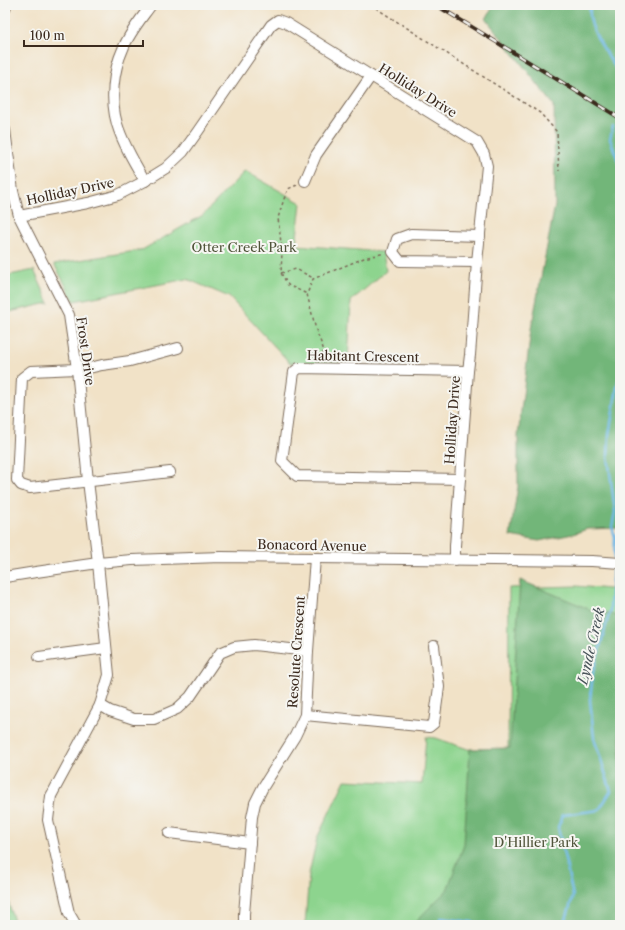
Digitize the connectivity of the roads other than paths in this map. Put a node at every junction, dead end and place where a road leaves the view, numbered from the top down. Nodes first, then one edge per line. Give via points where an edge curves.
1 (6, 5) edge
2 (151, 5) edge
3 (5, 9) edge
4 (371, 76) junction
5 (5, 130) edge
6 (145, 181) junction
7 (305, 181) road end
8 (19, 216) junction
9 (480, 236) junction
10 (477, 262) junction
11 (178, 348) dead end
12 (77, 369) junction
13 (468, 371) junction
14 (170, 472) dead end
15 (460, 479) junction
16 (88, 481) junction
17 (315, 558) junction
18 (455, 560) junction
19 (98, 563) junction
20 (620, 563) edge
21 (5, 577) edge
22 (434, 646) dead end
23 (106, 648) junction
24 (308, 651) junction
25 (39, 657) dead end
26 (100, 705) junction
27 (305, 715) junction
28 (169, 833) dead end
29 (250, 843) junction
30 (76, 925) edge
31 (244, 925) edge

1 - 3 street
2 - 6 street via 123,48 116,69 113,91 117,123 123,140
4 - 6 street, Holliday Drive via 278,20 271,25 183,152 166,168
4 - 7 street via 316,155
4 - 9 street, Holliday Drive via 477,142 487,166
5 - 8 street, Frost Drive
6 - 8 street, Holliday Drive via 118,196
8 - 12 street, Frost Drive via 69,315
9 - 10 street, Holliday Drive
9 - 10 street via 411,234 397,239 393,252 400,261
10 - 13 street, Holliday Drive
11 - 12 street via 130,361
12 - 16 street, Frost Drive
12 - 16 street via 31,371 22,378 17,480 20,485 30,488
13 - 15 street, Holliday Drive
13 - 15 street, Habitant Crescent via 299,368 294,372 282,461 298,476
14 - 16 street
15 - 18 street, Holliday Drive
16 - 19 street, Frost Drive
17 - 18 street, Bonacord Avenue
17 - 19 street, Bonacord Avenue via 221,557
17 - 24 street, Resolute Crescent
18 - 20 street, Bonacord Avenue
19 - 21 street, Bonacord Avenue
19 - 23 street
22 - 27 street via 439,687 434,723 429,727
23 - 25 street
23 - 26 street via 109,675
24 - 26 street via 254,645 234,646 220,653 190,697 177,708 154,719 134,719
24 - 27 street, Resolute Crescent
26 - 30 street via 51,796 48,820 69,913
27 - 29 street, Resolute Crescent via 255,803
28 - 29 street
29 - 31 street, Resolute Crescent

